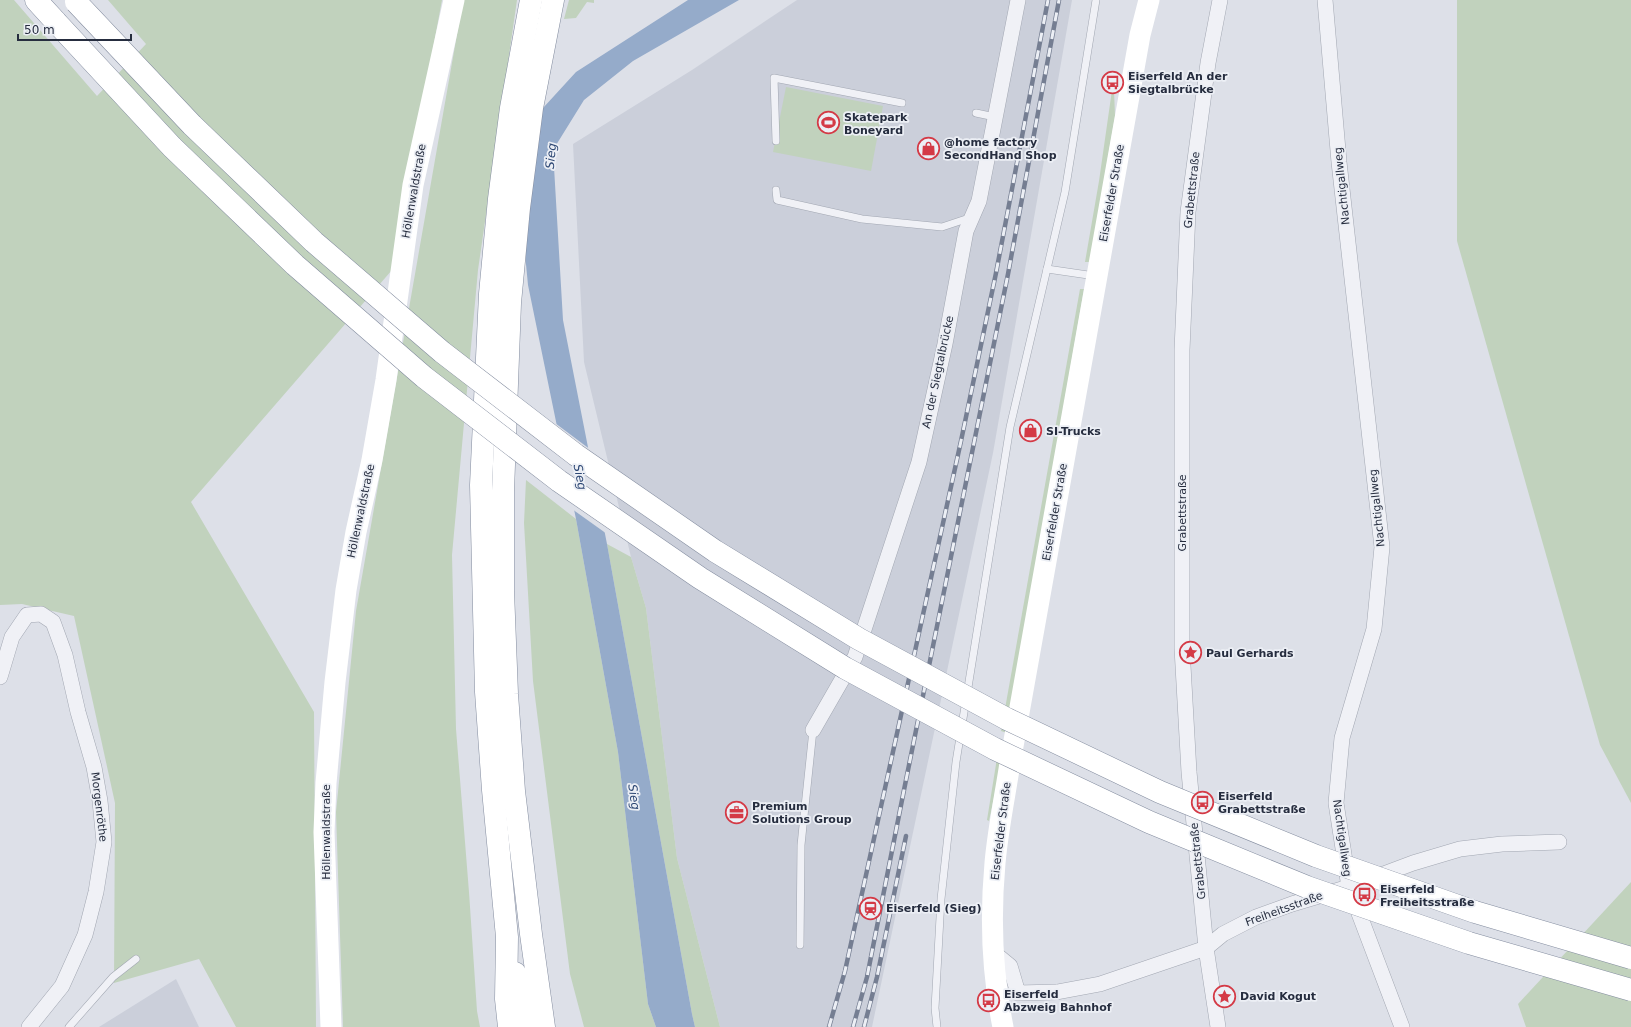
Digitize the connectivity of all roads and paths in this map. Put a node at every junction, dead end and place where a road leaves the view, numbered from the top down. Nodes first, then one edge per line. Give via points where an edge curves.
1 (36, 0) edge
2 (454, 0) edge
3 (1018, 0) edge
4 (1096, 0) edge
5 (1149, 0) edge
6 (1220, 0) edge
7 (1325, 0) edge
8 (76, 1) edge
9 (541, 5) edge
10 (902, 103) dead end
11 (976, 114) dead end
12 (995, 117) junction
13 (776, 141) dead end
14 (776, 190) dead end
15 (973, 216) junction
16 (1047, 269) junction
17 (1097, 276) junction
18 (0, 676) edge
19 (813, 730) joint
20 (960, 734) junction
21 (1012, 749) junction
22 (1560, 842) dead end
23 (1349, 887) junction
24 (507, 937) junction
25 (800, 945) dead end
26 (1206, 948) junction
27 (993, 952) junction
28 (1631, 958) edge
29 (136, 959) dead end
30 (1631, 990) edge
31 (29, 1027) edge
32 (69, 1027) edge
33 (331, 1027) edge
34 (509, 1027) edge
35 (527, 1027) edge
36 (544, 1027) edge
37 (938, 1027) edge
38 (1002, 1027) edge
39 (1218, 1027) edge
40 (1402, 1027) edge

1 - 30 highway, bridge via 172,147 296,265 424,377 559,481 700,578 845,668 995,749 1149,822 1307,887 1468,943
2 - 33 main road, Höllenwaldstraße via 413,186 386,380 346,590 335,682 324,832
3 - 12 street, An der Siegtalbrücke
4 - 16 lane via 1065,192
5 - 17 main road, Eiserfelder Straße via 1140,36
6 - 26 street, Grabettstraße via 1208,63 1188,212 1182,350 1182,648 1189,772
7 - 23 street, Nachtigallweg via 1339,162 1382,547 1374,629 1342,738 1336,803
8 - 28 highway, bridge via 192,125 314,242 366,287 442,352 576,455 715,551 859,639 1007,720 1160,792 1338,864 1475,912
9 - 24 highway via 511,108 499,200 490,294 481,485 486,684
9 - 36 highway via 510,303 503,591 514,791 530,934
10 - 13 lane via 774,78
11 - 12 lane
12 - 15 street, An der Siegtalbrücke via 979,201
14 - 15 lane via 777,200 862,220 942,227
15 - 19 street, An der Siegtalbrücke via 966,231 919,462 855,657
16 - 17 lane
16 - 20 lane via 1010,427
17 - 21 main road, Eiserfelder Straße
18 - 31 street, Morgenröthe via 12,638 27,615 41,614 53,622 65,655 94,767 104,842 96,892 84,935 62,986
19 - 25 lane via 801,845
20 - 21 lane
20 - 37 lane via 941,899 935,1008
21 - 27 main road, Eiserfelder Straße via 995,862
22 - 23 street, Freiheitsstraße via 1502,844 1460,849
23 - 26 street, Freiheitsstraße via 1256,917 1223,934
23 - 40 street, Nachtigallweg
24 - 34 highway via 506,999
24 - 35 highway
26 - 27 street, Freiheitsstraße via 1100,984 1056,992 1018,993 1010,966
26 - 39 street, Grabettstraße
27 - 38 main road, Eiserfelder Straße
29 - 32 lane via 113,977

